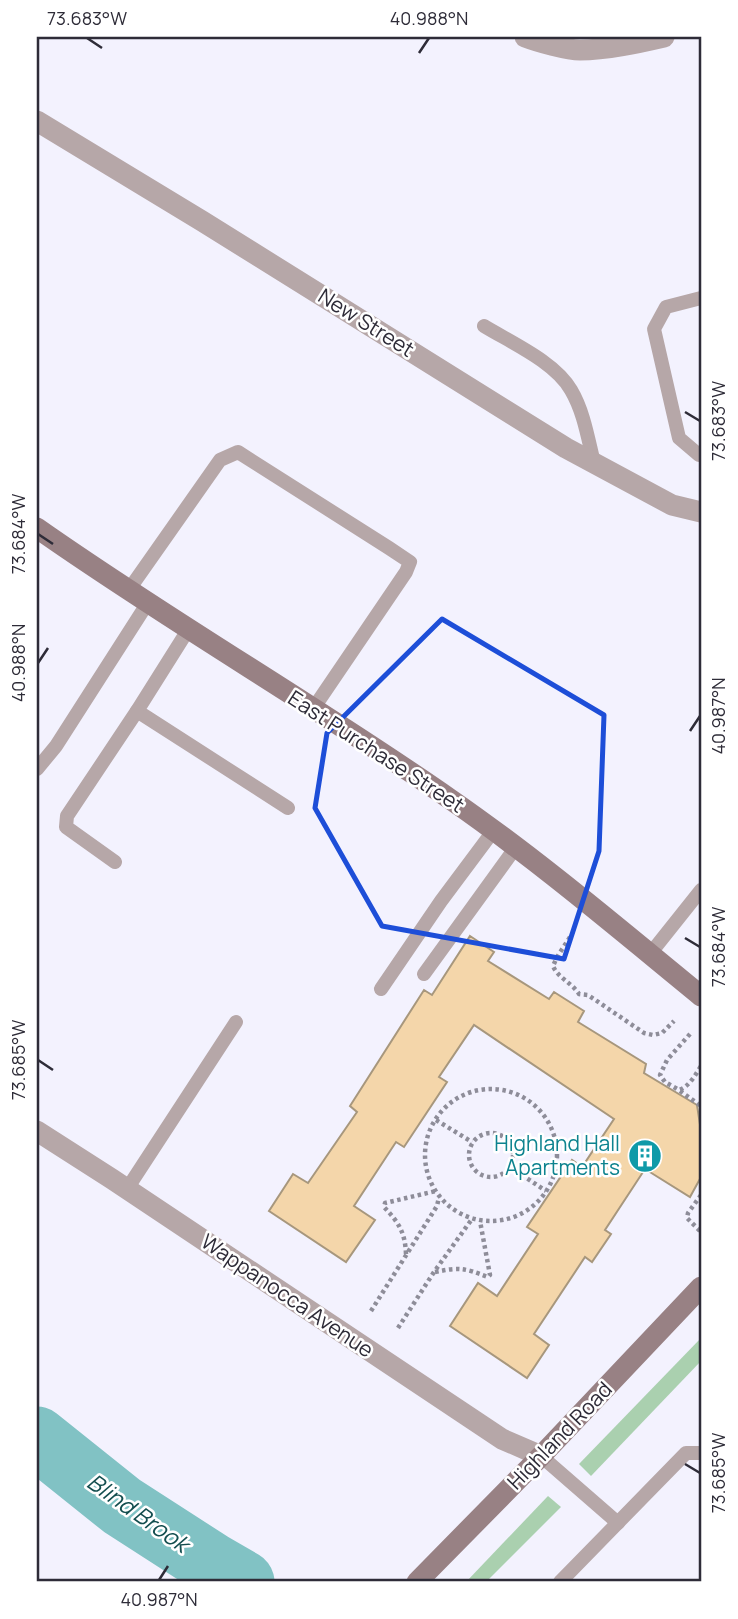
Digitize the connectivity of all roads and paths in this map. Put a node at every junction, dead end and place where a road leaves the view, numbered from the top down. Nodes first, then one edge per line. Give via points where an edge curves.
1 (525, 37) edge
2 (664, 37) edge
3 (37, 121) edge
4 (701, 298) edge
5 (484, 326) dead end
6 (701, 455) edge
7 (594, 463) junction
8 (701, 512) edge
9 (37, 528) edge
10 (128, 591) junction
11 (148, 604) junction
12 (188, 630) junction
13 (313, 709) junction
14 (137, 711) junction
15 (37, 768) edge
16 (288, 808) dead end
17 (494, 830) junction
18 (516, 847) junction
19 (115, 862) dead end
20 (701, 890) edge
21 (570, 937) dead end
22 (650, 954) junction
23 (425, 974) dead end
24 (381, 989) dead end
25 (701, 996) edge
26 (674, 1021) dead end
27 (236, 1022) dead end
28 (690, 1034) dead end
29 (701, 1066) edge
30 (679, 1090) junction
31 (701, 1106) edge
32 (436, 1120) junction
33 (37, 1131) edge
34 (472, 1142) junction
35 (510, 1167) junction
36 (127, 1189) junction
37 (436, 1191) junction
38 (546, 1191) junction
39 (701, 1195) edge
40 (439, 1197) junction
41 (473, 1219) junction
42 (481, 1221) junction
43 (701, 1232) edge
44 (406, 1255) junction
45 (434, 1272) junction
46 (701, 1287) edge
47 (371, 1311) dead end
48 (398, 1328) dead end
49 (701, 1453) edge
50 (541, 1456) junction
51 (618, 1523) junction
52 (417, 1582) edge
53 (561, 1582) edge

1 - 2 street via 578,50
3 - 7 street, New Street
4 - 6 lane via 667,307 654,329 679,438
5 - 7 lane via 553,369 571,389
7 - 8 street, New Street via 672,505
9 - 10 main road, East Purchase Street
10 - 11 main road, East Purchase Street
10 - 13 lane via 220,460 238,452 389,548 410,562 406,572
11 - 12 main road, East Purchase Street
11 - 15 lane
12 - 13 main road, East Purchase Street
12 - 14 lane
13 - 17 main road, East Purchase Street
14 - 16 lane
14 - 19 lane via 67,816 66,827
17 - 18 main road, East Purchase Street
17 - 24 lane
18 - 22 main road, East Purchase Street
18 - 23 lane
20 - 22 lane
21 - 26 path via 553,966 579,994 588,995 648,1034 662,1033
22 - 25 main road, East Purchase Street
27 - 36 lane
28 - 30 path via 660,1075
29 - 30 path
30 - 31 path
32 - 34 path
32 - 37 path via 428,1135 425,1158
32 - 38 path via 455,1100 475,1091 496,1089 535,1105 549,1122 556,1143 557,1164
33 - 36 street, Wappanocca Avenue
34 - 35 path via 484,1133 505,1137 513,1149
34 - 35 path via 470,1164 474,1171 495,1177
35 - 38 path
36 - 50 street, Wappanocca Avenue via 502,1439
37 - 40 path
37 - 44 path via 385,1203 403,1232
38 - 42 path via 520,1215 499,1222
39 - 43 path via 687,1218
40 - 41 path
40 - 44 path
41 - 42 path
41 - 45 path
42 - 45 path via 490,1275 460,1268
44 - 47 path
45 - 48 path
46 - 50 main road, Highland Road
49 - 51 lane via 686,1453
50 - 51 lane
50 - 52 main road, Highland Road
51 - 53 lane

